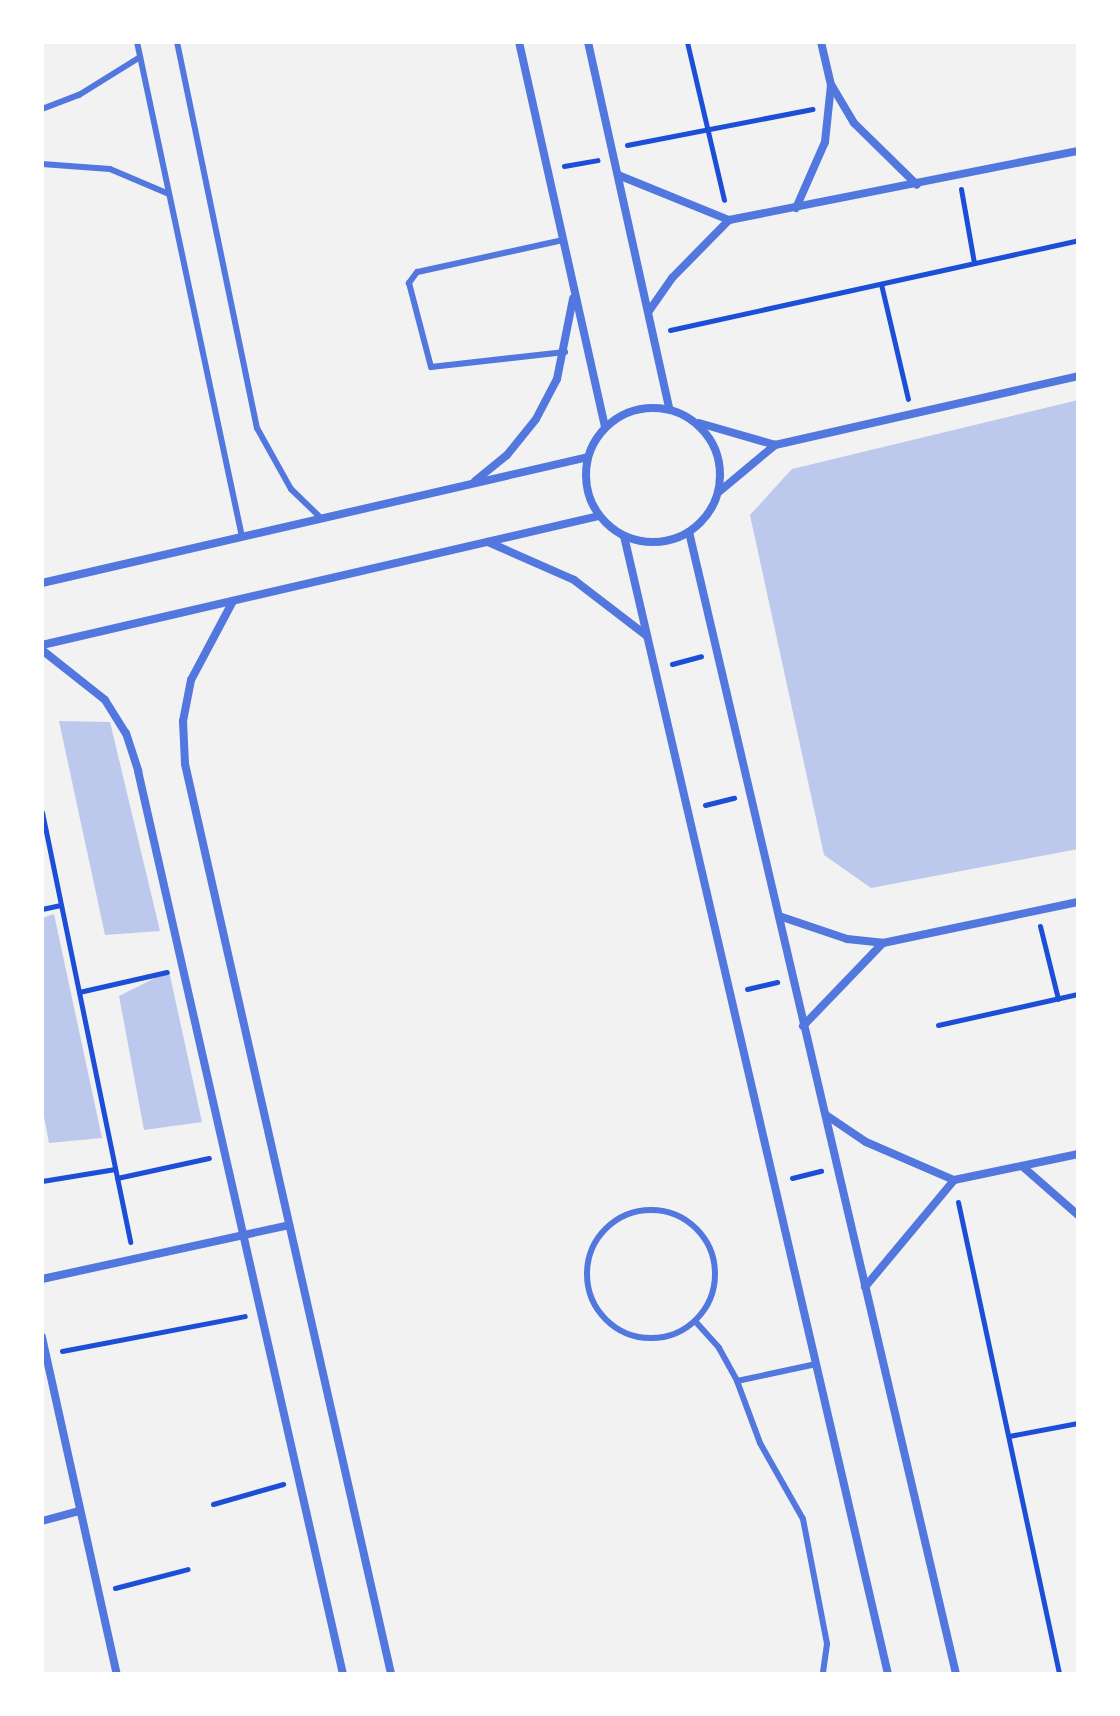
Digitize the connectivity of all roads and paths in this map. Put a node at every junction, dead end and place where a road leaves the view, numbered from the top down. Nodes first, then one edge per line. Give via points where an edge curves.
1 (137, 42) edge
2 (177, 42) edge
3 (519, 42) edge
4 (588, 42) edge
5 (687, 42) edge
6 (821, 42) edge
7 (140, 57) junction
8 (831, 85) junction
9 (830, 106) junction
10 (42, 109) edge
11 (708, 130) junction
12 (1078, 151) edge
13 (613, 152) junction
14 (42, 164) edge
15 (548, 169) junction
16 (618, 175) junction
17 (959, 177) junction
18 (917, 185) junction
19 (170, 194) junction
20 (796, 208) junction
21 (729, 220) junction
22 (563, 240) junction
23 (1078, 240) edge
24 (974, 263) junction
25 (881, 284) junction
26 (574, 290) junction
27 (649, 311) junction
28 (653, 334) junction
29 (565, 352) junction
30 (1078, 376) edge
31 (669, 408) junction
32 (912, 414) junction
33 (697, 422) junction
34 (605, 427) junction
35 (775, 445) junction
36 (588, 457) junction
37 (472, 484) junction
38 (719, 492) junction
39 (599, 516) junction
40 (324, 521) junction
41 (689, 532) junction
42 (624, 536) junction
43 (242, 537) junction
44 (487, 542) junction
45 (42, 583) edge
46 (233, 601) junction
47 (647, 637) junction
48 (42, 647) edge
49 (718, 652) junction
50 (655, 669) junction
51 (751, 795) junction
52 (687, 809) junction
53 (42, 812) edge
54 (1078, 902) edge
55 (61, 905) junction
56 (42, 909) edge
57 (1036, 911) junction
58 (779, 916) junction
59 (883, 943) junction
60 (183, 968) junction
61 (793, 978) junction
62 (79, 992) junction
63 (730, 993) junction
64 (1078, 994) edge
65 (1058, 999) junction
66 (938, 1025) dead end
67 (803, 1026) junction
68 (826, 1115) junction
69 (225, 1154) junction
70 (1078, 1154) edge
71 (1022, 1166) junction
72 (838, 1167) junction
73 (115, 1169) junction
74 (117, 1178) junction
75 (954, 1180) junction
76 (42, 1181) edge
77 (774, 1182) junction
78 (1078, 1215) edge
79 (289, 1225) junction
80 (244, 1235) junction
81 (134, 1259) junction
82 (42, 1279) edge
83 (865, 1287) junction
84 (261, 1313) junction
85 (695, 1321) junction
86 (42, 1337) edge
87 (46, 1354) junction
88 (816, 1364) junction
89 (737, 1381) junction
90 (1078, 1423) edge
91 (1009, 1436) junction
92 (299, 1479) junction
93 (213, 1504) dead end
94 (80, 1511) junction
95 (42, 1521) edge
96 (188, 1569) dead end
97 (99, 1592) junction
98 (117, 1674) edge
99 (343, 1674) edge
100 (391, 1674) edge
101 (823, 1674) edge
102 (888, 1674) edge
103 (956, 1674) edge
104 (1059, 1674) edge

1 - 7 lane
2 - 40 lane via 257,428 291,489
3 - 15 street
4 - 13 street
5 - 11 path
6 - 8 street
7 - 10 lane via 90,89
7 - 19 lane
8 - 9 street
8 - 18 street via 854,123
9 - 11 path
9 - 20 street via 825,142
11 - 13 path
11 - 21 path
12 - 17 street
13 - 15 path
13 - 16 street
14 - 19 lane via 110,169
15 - 22 street
16 - 21 street
16 - 27 street
17 - 18 street
17 - 24 path
18 - 20 street
19 - 43 lane
20 - 21 street
21 - 27 street via 689,258
22 - 26 street
22 - 29 lane via 417,272 409,283 431,367
23 - 24 path
24 - 25 path
25 - 28 path
25 - 32 path
26 - 29 street
26 - 34 street
27 - 28 street
28 - 31 street
29 - 37 street via 536,419 507,455
30 - 32 street
31 - 33 street
31 - 34 street via 635,411
32 - 35 street
33 - 35 street
33 - 38 street via 713,442 721,466
34 - 36 street
35 - 38 street
36 - 37 street
36 - 39 street via 589,495
37 - 40 street
38 - 41 street via 703,521
39 - 42 street
39 - 44 street
40 - 43 street
41 - 42 street via 646,542
41 - 49 street
42 - 47 street
43 - 45 street
44 - 46 street
44 - 47 street via 574,580
46 - 48 street
46 - 79 street via 191,680 183,721 185,764
47 - 50 street
48 - 60 street via 105,700 126,733
49 - 50 path
49 - 51 street
50 - 52 street
51 - 52 path
51 - 58 street
52 - 63 street
53 - 55 path
54 - 57 street
55 - 56 path
55 - 62 path
57 - 59 street
57 - 65 path
58 - 59 street via 847,939
58 - 61 street
59 - 67 street
60 - 62 path
60 - 69 street
61 - 63 path
61 - 67 street
62 - 73 path
63 - 77 street
64 - 65 path
65 - 66 path
67 - 68 street
68 - 72 street
68 - 75 street via 880,1150
69 - 74 path
69 - 80 street
70 - 71 street
71 - 75 street
71 - 78 street
72 - 77 path
72 - 83 street
73 - 74 path
73 - 76 path
74 - 81 path
75 - 83 street
75 - 91 path
77 - 88 street
79 - 80 street
79 - 100 street
80 - 81 street
80 - 84 street
81 - 82 street
83 - 103 street
84 - 87 path
84 - 92 street
85 - 85 lane via 715,1276 708,1243 698,1230 685,1219 653,1209 621,1217 607,1227 593,1248 587,1272 592,1296 605,1318 617,1329 649,1338 666,1336
85 - 89 lane via 719,1348
86 - 87 street
87 - 94 street
88 - 89 lane
88 - 102 street
89 - 101 lane via 760,1443 803,1519 827,1644
90 - 91 path
91 - 104 path
92 - 93 path
92 - 99 street
94 - 95 street
94 - 97 street
96 - 97 path
97 - 98 street

